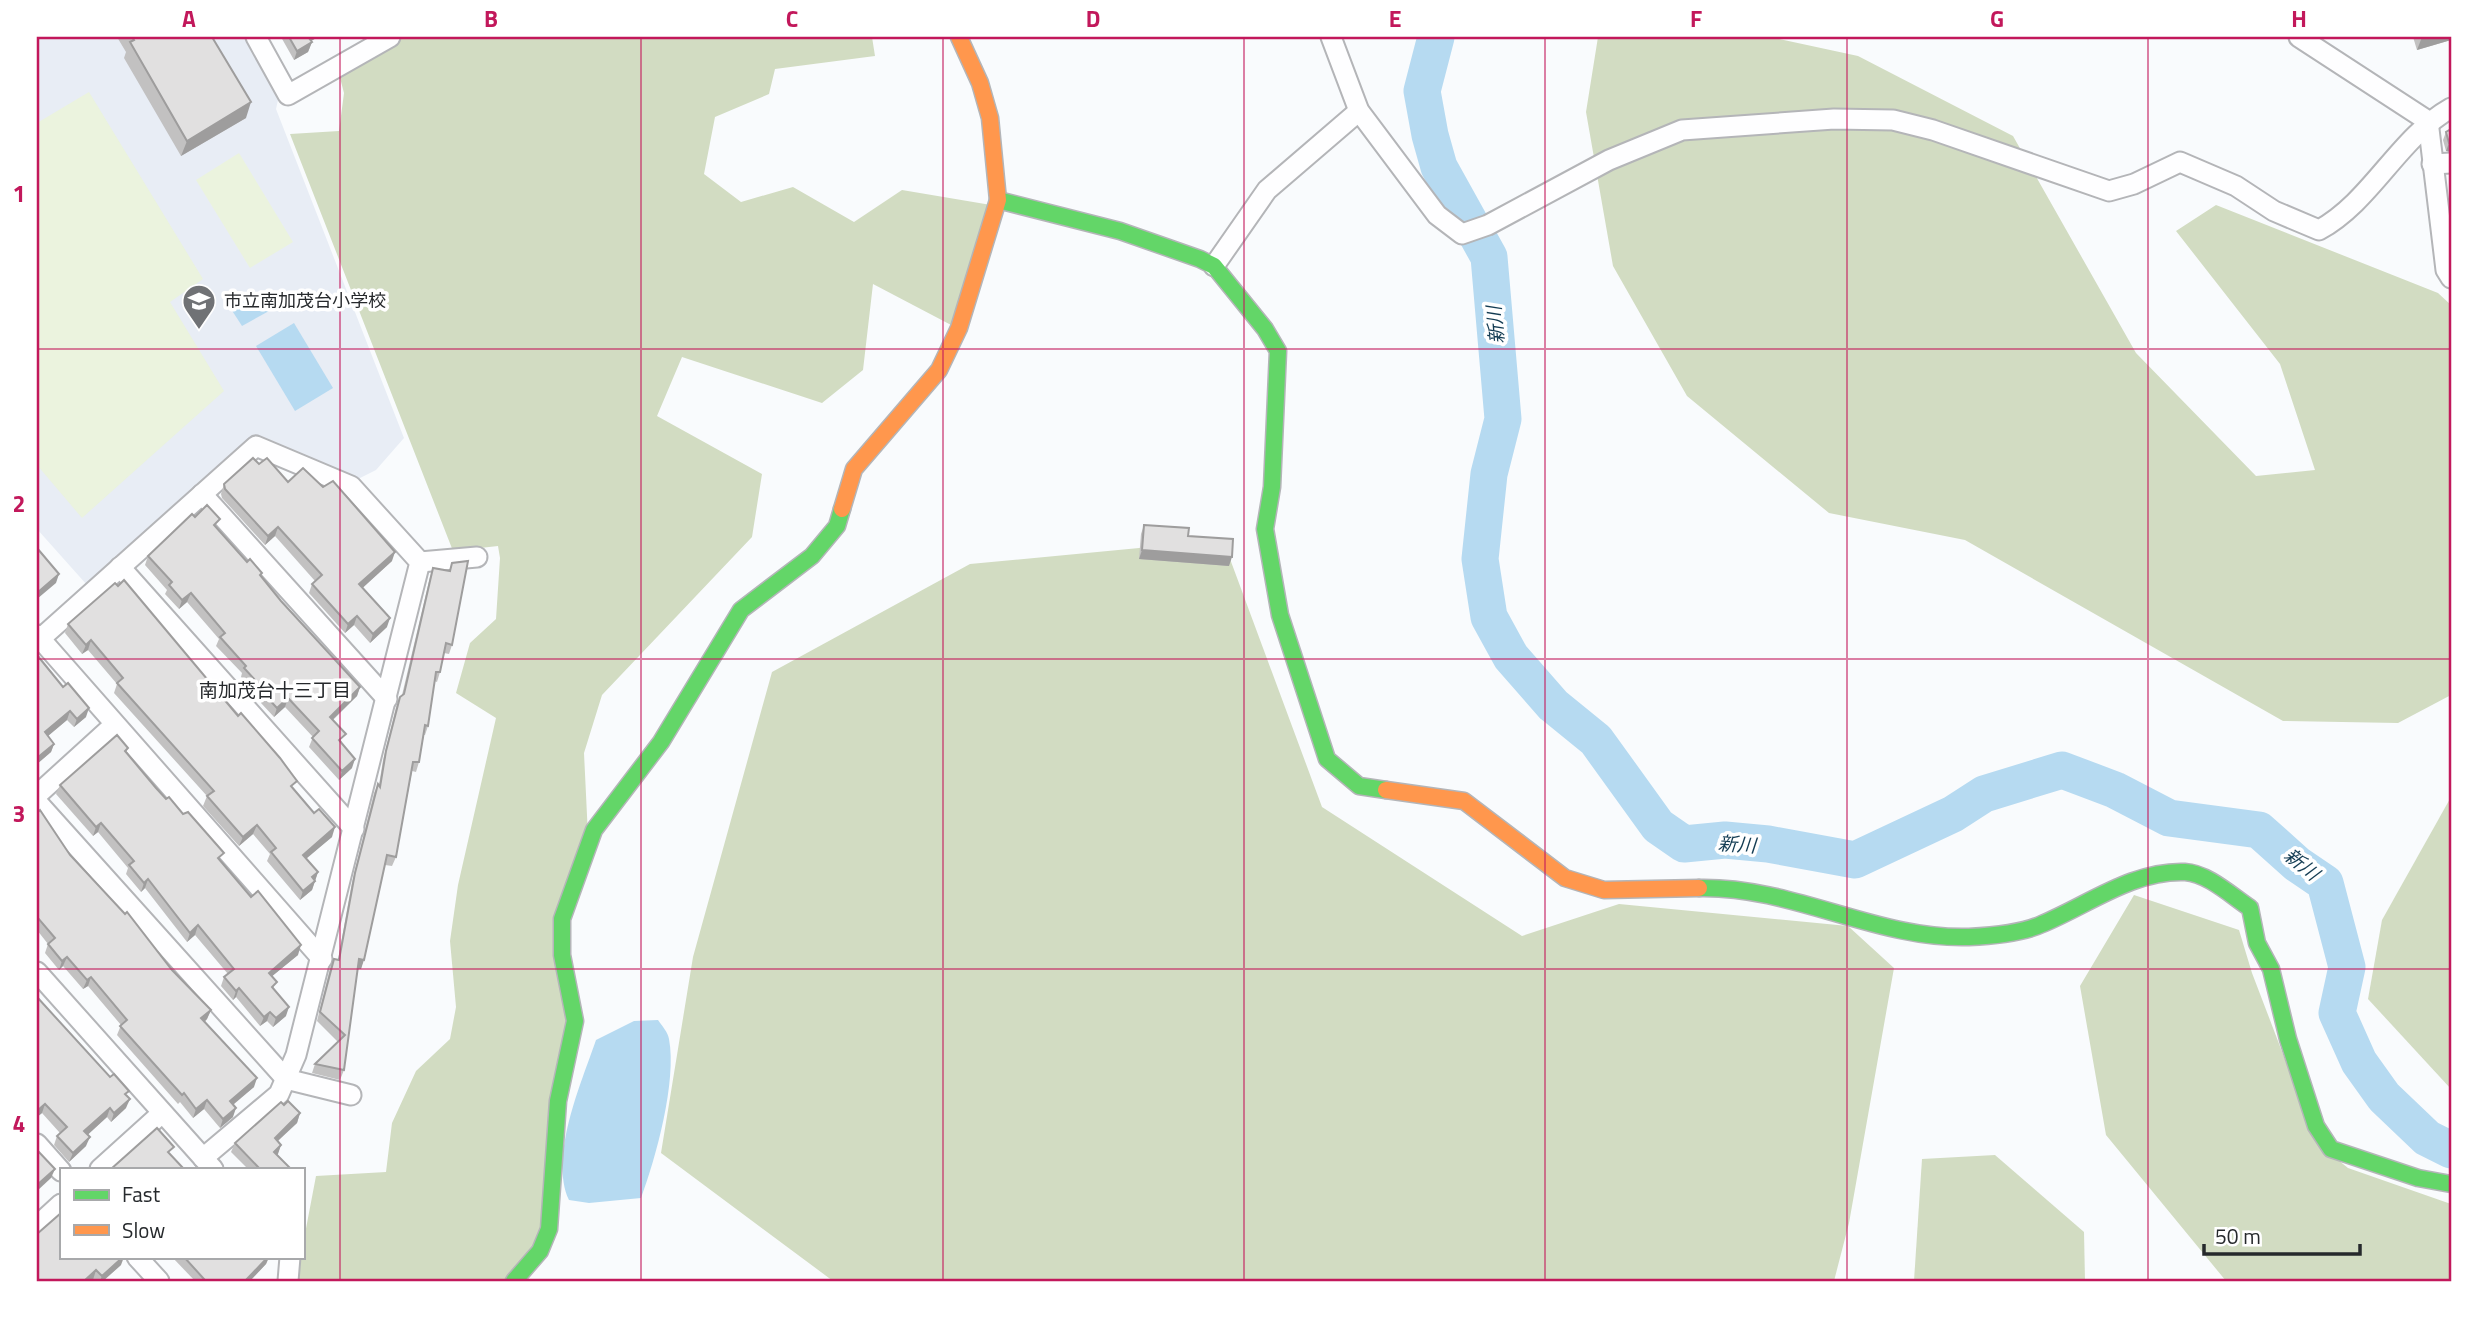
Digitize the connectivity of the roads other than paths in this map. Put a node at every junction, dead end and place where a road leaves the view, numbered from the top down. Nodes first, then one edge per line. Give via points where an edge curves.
1 (256, 37) edge
2 (390, 37) edge
3 (959, 37) edge
4 (1331, 37) edge
5 (2299, 37) edge
6 (2451, 108) edge
7 (1359, 111) junction
8 (2428, 121) junction
9 (2442, 164) edge
10 (998, 200) junction
11 (1214, 266) junction
12 (2451, 278) edge
13 (202, 494) junction
14 (477, 557) dead end
15 (420, 562) junction
16 (120, 567) junction
17 (38, 637) edge
18 (387, 699) junction
19 (114, 725) junction
20 (37, 795) edge
21 (37, 802) edge
22 (354, 829) junction
23 (322, 959) junction
24 (37, 972) edge
25 (286, 1079) junction
26 (351, 1095) dead end
27 (162, 1112) junction
28 (37, 1144) edge
29 (208, 1164) edge
30 (101, 1168) edge
31 (60, 1170) edge
32 (2451, 1184) edge
33 (60, 1205) edge
34 (37, 1226) edge
35 (290, 1258) edge
36 (288, 1281) edge
37 (514, 1281) edge

1 - 2 street via 288,96
3 - 10 street via 990,118
4 - 7 street
5 - 8 street
6 - 8 street
7 - 8 street via 1437,215 1462,234 1488,225 1608,160 1682,130 1834,119 1893,120 1933,130 2109,191 2180,162 2319,230 2340,218
7 - 11 street via 1267,190
8 - 9 street
9 - 12 street via 2446,270
10 - 11 street via 1171,246
10 - 37 street via 959,328 939,370 854,469 837,526 812,556 741,610 662,742 594,830 562,919 562,955 575,1021 558,1101 549,1229 540,1251
11 - 32 street via 1278,351 1272,488 1265,529 1280,615 1327,759 1359,786 1464,801 1565,878 1604,890 1734,887 1787,897 1907,932 1969,937 2039,926 2133,880 2187,872 2250,908 2316,1126 2331,1149
13 - 15 street via 256,446 351,486
13 - 16 street
13 - 18 street
14 - 15 street
15 - 18 street
16 - 17 street
16 - 22 street
17 - 19 street
18 - 22 street
19 - 20 street
19 - 23 street
21 - 25 street
22 - 23 street
23 - 25 street
24 - 27 street
25 - 26 street
25 - 29 street via 279,1094
27 - 29 street
27 - 30 street
28 - 31 street
33 - 34 street
35 - 36 street

